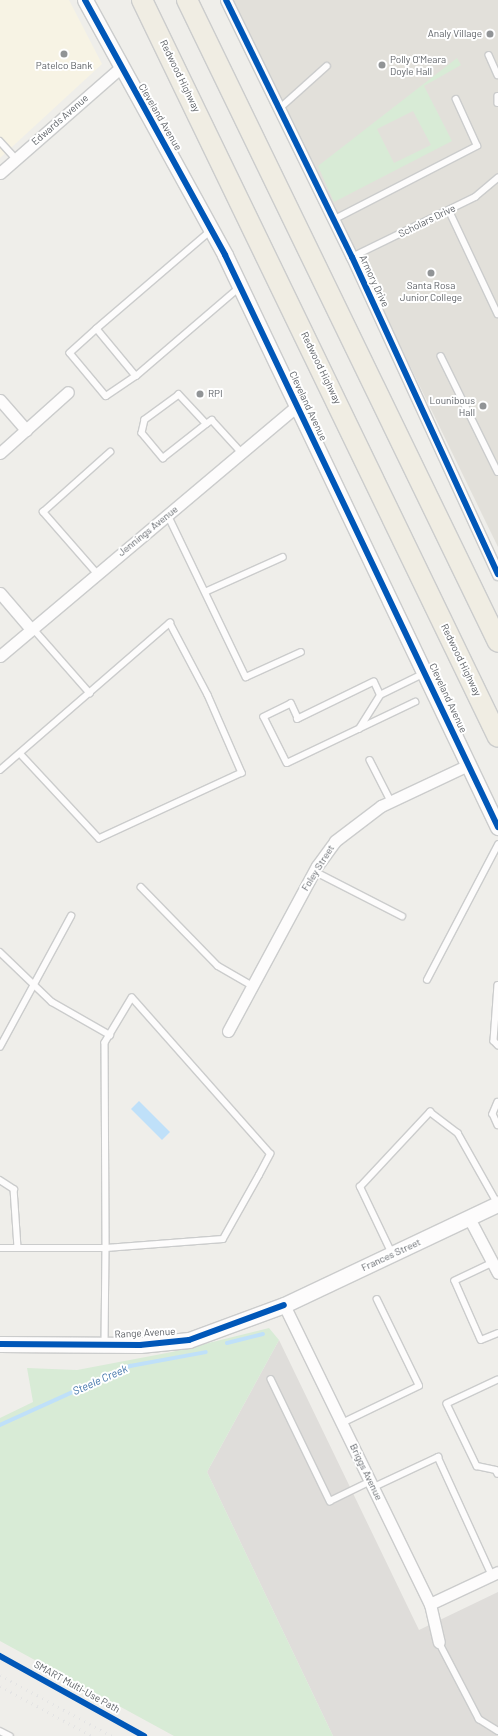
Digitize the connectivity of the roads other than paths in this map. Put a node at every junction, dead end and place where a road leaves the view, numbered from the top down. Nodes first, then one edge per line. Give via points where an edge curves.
1 (85, 0) edge
2 (141, 0) edge
3 (187, 0) edge
4 (226, 0) edge
5 (489, 54) dead end
6 (327, 66) dead end
7 (120, 68) junction
8 (498, 75) edge
9 (498, 96) edge
10 (456, 100) dead end
11 (498, 103) edge
12 (279, 109) junction
13 (0, 141) edge
14 (16, 159) junction
15 (0, 173) edge
16 (498, 178) edge
17 (449, 210) junction
18 (333, 220) junction
19 (212, 230) junction
20 (352, 257) junction
21 (240, 287) junction
22 (498, 314) edge
23 (97, 329) junction
24 (441, 356) dead end
25 (136, 376) junction
26 (68, 392) dead end
27 (0, 400) edge
28 (297, 406) junction
29 (206, 424) junction
30 (26, 430) junction
31 (110, 452) dead end
32 (0, 453) edge
33 (242, 454) junction
34 (498, 472) edge
35 (168, 515) junction
36 (283, 556) dead end
37 (97, 574) junction
38 (498, 574) edge
39 (205, 592) junction
40 (0, 593) edge
41 (31, 628) junction
42 (498, 642) edge
43 (301, 652) dead end
44 (0, 656) edge
45 (425, 673) junction
46 (90, 693) junction
47 (380, 695) junction
48 (415, 702) dead end
49 (359, 729) junction
50 (498, 736) edge
51 (21, 755) junction
52 (370, 760) dead end
53 (468, 765) junction
54 (0, 770) edge
55 (391, 801) junction
56 (498, 828) edge
57 (498, 845) edge
58 (314, 871) junction
59 (141, 888) dead end
60 (71, 916) dead end
61 (402, 916) dead end
62 (0, 952) edge
63 (427, 980) dead end
64 (32, 983) junction
65 (498, 985) edge
66 (252, 986) junction
67 (228, 1031) dead end
68 (110, 1035) junction
69 (498, 1045) edge
70 (0, 1047) edge
71 (498, 1102) edge
72 (498, 1125) edge
73 (0, 1180) edge
74 (498, 1204) edge
75 (469, 1218) junction
76 (0, 1248) edge
77 (18, 1248) junction
78 (106, 1248) junction
79 (392, 1254) junction
80 (493, 1263) junction
81 (498, 1273) edge
82 (377, 1300) dead end
83 (284, 1305) junction
84 (498, 1333) edge
85 (0, 1344) edge
86 (105, 1345) junction
87 (271, 1379) dead end
88 (498, 1380) edge
89 (342, 1423) junction
90 (498, 1474) edge
91 (373, 1484) junction
92 (495, 1573) edge
93 (430, 1604) junction
94 (439, 1642) joint
95 (0, 1731) edge
96 (498, 1731) edge
97 (10, 1736) edge

1 - 7 street, Cleveland Avenue
2 - 50 highway, Redwood Highway via 154,21
3 - 42 highway
4 - 12 street, Armory Drive
5 - 8 lane
6 - 12 lane
7 - 14 street, Edwards Avenue
7 - 19 street, Cleveland Avenue
9 - 11 lane
10 - 18 lane via 477,146
12 - 18 street, Armory Drive
13 - 14 lane
14 - 15 street, Edwards Avenue
16 - 17 lane, Scholars Drive via 475,197
17 - 20 lane, Scholars Drive
17 - 22 lane
18 - 20 street, Armory Drive
19 - 21 street, Cleveland Avenue
19 - 23 lane
20 - 38 street, Armory Drive
21 - 25 lane
21 - 28 street, Cleveland Avenue
23 - 25 lane
23 - 25 lane via 70,353 106,396
24 - 34 lane
26 - 30 street
27 - 30 street
28 - 33 street, Jennings Avenue
28 - 45 street, Cleveland Avenue
29 - 29 lane via 163,458 142,433 145,420 179,395
29 - 33 lane via 212,420
30 - 32 street
31 - 37 lane via 43,512
33 - 35 street, Jennings Avenue
35 - 37 street, Jennings Avenue
35 - 39 lane
36 - 39 lane
37 - 41 street, Jennings Avenue
39 - 43 lane via 246,677
40 - 41 street
41 - 44 street, Jennings Avenue
41 - 46 lane
45 - 47 lane
45 - 53 street, Cleveland Avenue
46 - 51 lane
46 - 51 lane via 170,623 208,695 242,773 99,839
47 - 49 lane
47 - 49 lane via 374,682 298,719 291,704 264,717 287,763
48 - 49 lane
51 - 54 lane
52 - 55 lane
53 - 55 street, Foley Street
53 - 56 street, Cleveland Avenue
55 - 58 street, Foley Street via 355,822 335,841
57 - 63 lane
58 - 61 lane
58 - 66 street, Foley Street
59 - 66 lane via 218,966
60 - 64 lane
62 - 64 lane
64 - 68 lane via 52,1002
64 - 70 lane
65 - 69 lane via 494,1041
66 - 67 street, Foley Street
68 - 78 lane via 105,1043
68 - 78 lane via 132,998 270,1154 223,1239
71 - 72 lane via 493,1114
73 - 77 lane via 14,1189
74 - 75 street, Frances Street
74 - 79 lane via 458,1133 430,1112 360,1187
75 - 79 street, Frances Street
75 - 80 street
76 - 77 lane
77 - 78 lane
78 - 86 lane
79 - 83 street, Frances Street
80 - 81 street
80 - 84 lane via 455,1281 481,1340
82 - 89 lane via 418,1386
83 - 86 street, Range Avenue via 190,1340
83 - 89 street, Briggs Avenue
85 - 86 street, Range Avenue
87 - 91 lane via 330,1501
88 - 90 lane via 448,1404 477,1466 496,1470
89 - 91 street, Briggs Avenue
91 - 92 lane via 438,1458
91 - 93 street, Briggs Avenue
92 - 93 street
93 - 94 street, Briggs Avenue
94 - 96 lane via 479,1719
95 - 97 lane

